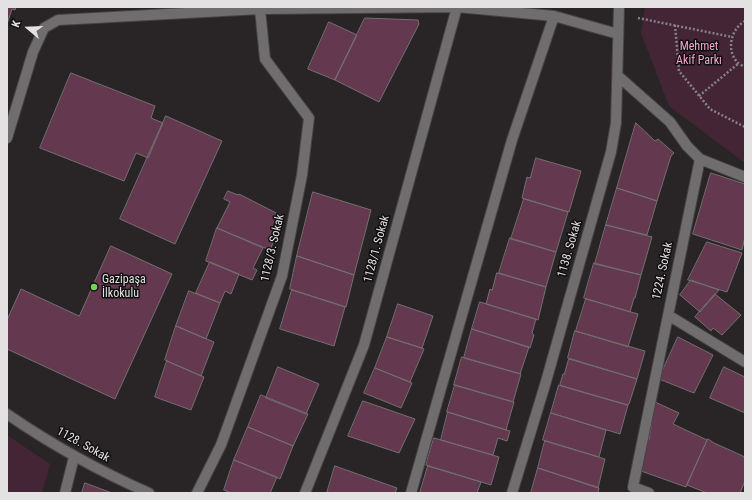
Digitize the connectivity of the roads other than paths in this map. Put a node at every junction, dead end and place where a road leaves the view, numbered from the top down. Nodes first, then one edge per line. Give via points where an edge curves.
1 (457, 7) edge
2 (260, 9) junction
3 (619, 10) edge
4 (554, 16) junction
5 (618, 34) junction
6 (618, 76) junction
7 (7, 138) edge
8 (700, 159) junction
9 (745, 177) edge
10 (668, 315) junction
11 (745, 362) edge
12 (7, 414) edge
13 (74, 457) junction
14 (65, 493) edge
15 (149, 493) edge
16 (197, 493) edge
17 (306, 493) edge
18 (411, 493) edge
19 (512, 493) edge
20 (650, 493) edge

1 - 2 street
1 - 4 street
1 - 17 street, 1128/1. Sokak via 364,345
2 - 7 street via 58,20 44,28 33,52
2 - 16 street, 1128/3. Sokak via 266,59 309,118 302,175 282,276 221,445
3 - 5 street, 1138. Sokak
4 - 5 street
4 - 18 street via 512,140
5 - 6 street, 1138. Sokak
6 - 8 street via 670,122
6 - 19 street, 1138. Sokak via 616,123 611,152
8 - 9 street
8 - 10 street, 1224. Sokak
10 - 11 street
10 - 20 street, 1224. Sokak via 633,487
12 - 13 street, 1128. Sokak
13 - 14 street
13 - 15 street, 1128. Sokak

